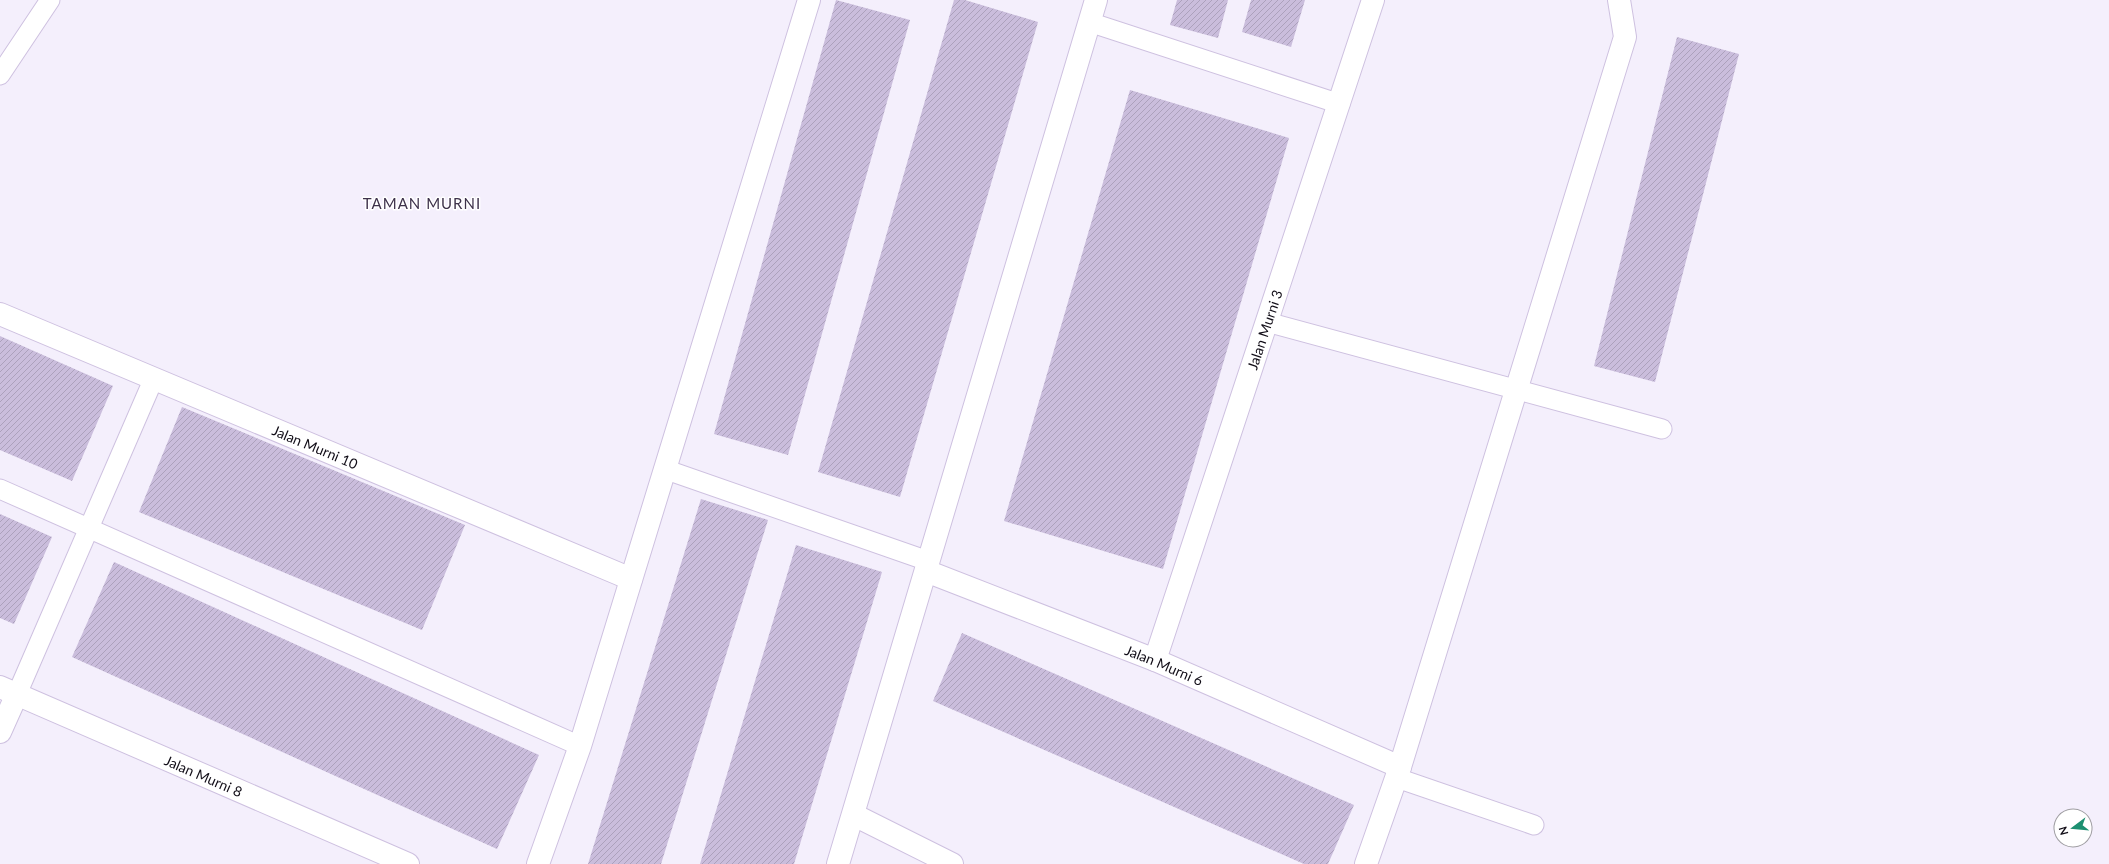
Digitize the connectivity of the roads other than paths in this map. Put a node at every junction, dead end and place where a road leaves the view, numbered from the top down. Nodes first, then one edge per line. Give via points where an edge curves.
1 (50, 0) edge
2 (809, 0) edge
3 (1096, 0) edge
4 (1373, 0) edge
5 (1619, 0) edge
6 (1089, 22) junction
7 (0, 75) edge
8 (1340, 104) junction
9 (0, 314) edge
10 (1267, 322) junction
11 (154, 378) junction
12 (1515, 389) junction
13 (1662, 429) dead end
14 (664, 469) junction
15 (0, 489) edge
16 (89, 528) junction
17 (927, 566) junction
18 (631, 579) junction
19 (1155, 660) junction
20 (8, 690) edge
21 (0, 732) edge
22 (580, 746) junction
23 (1398, 772) junction
24 (854, 815) junction
25 (1534, 825) dead end
26 (408, 864) edge
27 (538, 864) edge
28 (838, 864) edge
29 (952, 864) edge
30 (1366, 864) edge

1 - 7 lane
2 - 14 street
3 - 6 street
4 - 8 street, Jalan Murni 3
5 - 12 street via 1625,37
6 - 8 lane
6 - 17 street
8 - 10 street, Jalan Murni 3
9 - 11 street, Jalan Murni 10
10 - 12 lane
10 - 19 street, Jalan Murni 3
11 - 16 lane
11 - 18 street, Jalan Murni 10
12 - 13 lane
12 - 23 street
14 - 17 lane
14 - 18 street
15 - 16 lane
16 - 20 lane
16 - 22 lane
17 - 19 street, Jalan Murni 6
17 - 24 street
18 - 22 street
19 - 23 street, Jalan Murni 6
20 - 21 street
20 - 26 street, Jalan Murni 8
22 - 27 street
23 - 25 lane
23 - 30 street
24 - 28 street
24 - 29 street

